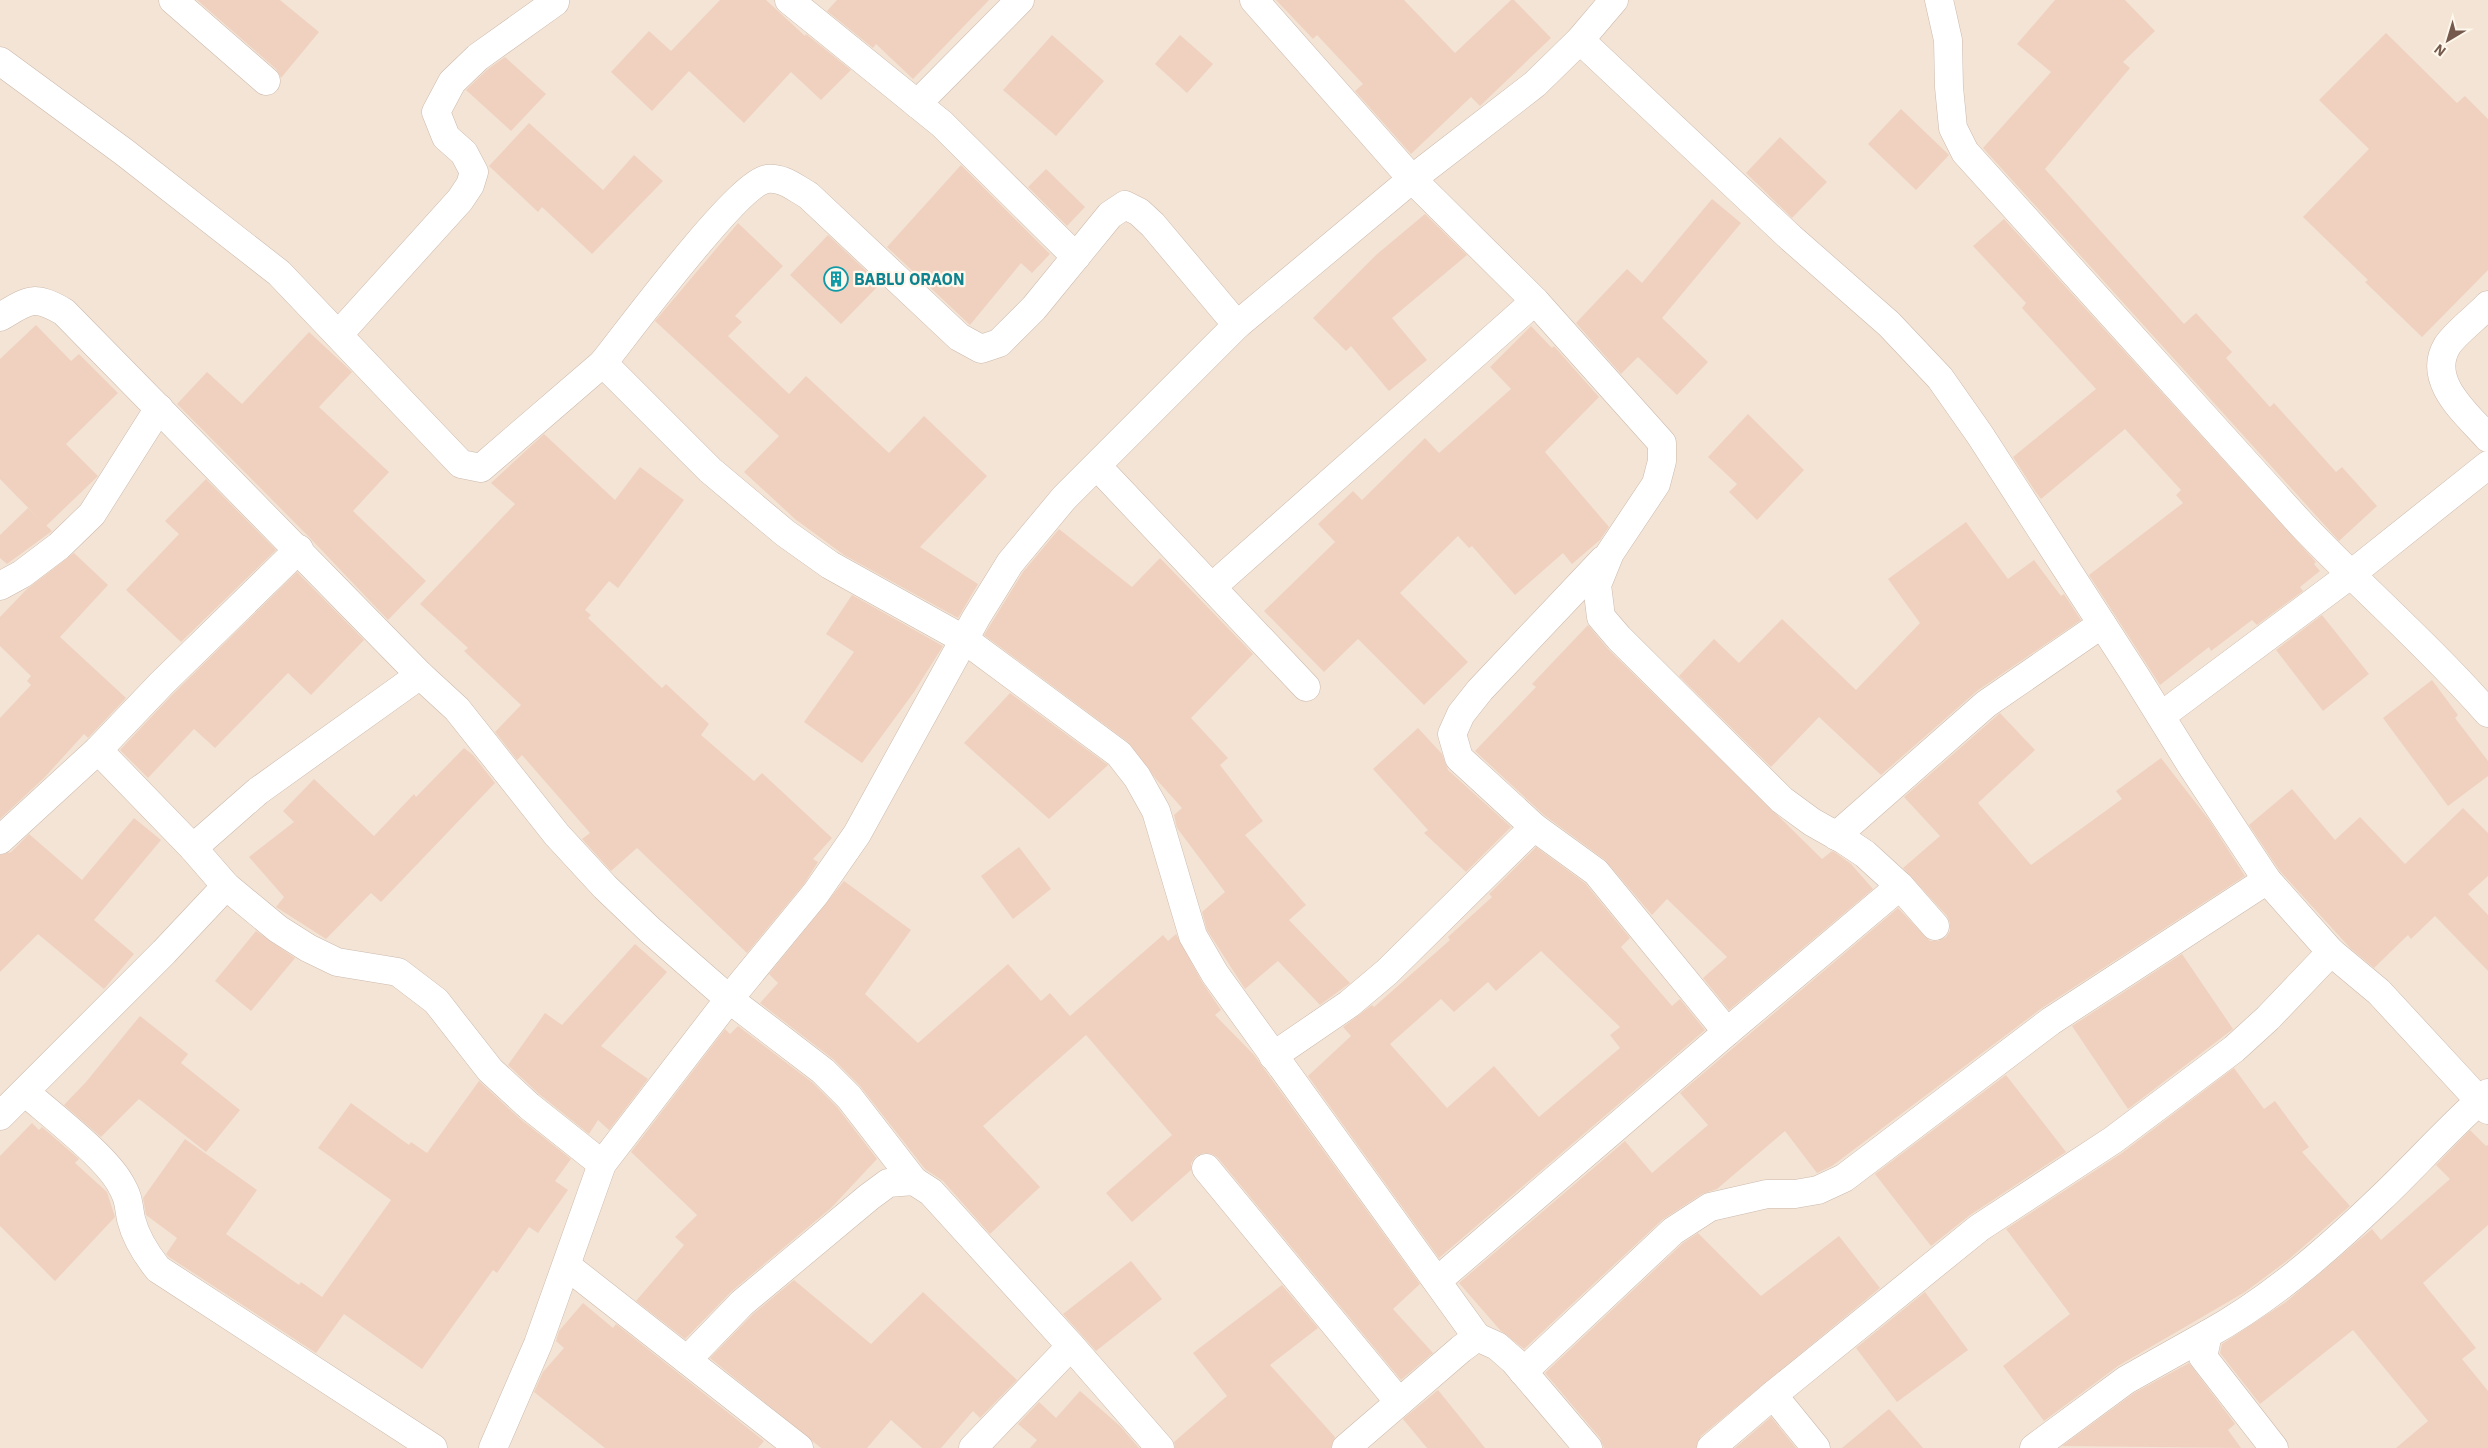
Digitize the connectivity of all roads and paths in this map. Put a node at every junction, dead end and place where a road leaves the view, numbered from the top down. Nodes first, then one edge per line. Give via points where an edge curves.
1 (173, 0) edge
2 (789, 0) edge
3 (1020, 0) edge
4 (1254, 0) edge
5 (1614, 0) edge
6 (1939, 0) edge
7 (555, 1) edge
8 (1580, 40) junction
9 (0, 61) edge
10 (266, 81) dead end
11 (917, 104) junction
12 (1412, 179) junction
13 (1076, 257) junction
14 (1535, 301) junction
15 (2488, 305) edge
16 (0, 317) edge
17 (1237, 325) junction
18 (339, 334) junction
19 (603, 363) junction
20 (159, 408) junction
21 (2488, 438) edge
22 (2488, 465) edge
23 (1097, 466) junction
24 (299, 550) junction
25 (1610, 553) junction
26 (2350, 574) junction
27 (0, 586) edge
28 (1212, 587) junction
29 (2102, 624) junction
30 (965, 640) junction
31 (420, 675) junction
32 (1306, 687) dead end
33 (2488, 713) edge
34 (2161, 716) junction
35 (98, 750) junction
36 (1534, 828) junction
37 (1836, 836) junction
38 (0, 840) edge
39 (194, 848) junction
40 (2267, 880) junction
41 (226, 886) junction
42 (1900, 886) junction
43 (1934, 926) dead end
44 (2331, 952) junction
45 (729, 999) junction
46 (1727, 1032) junction
47 (1273, 1056) junction
48 (25, 1092) junction
49 (2485, 1101) edge
50 (0, 1116) edge
51 (602, 1164) junction
52 (1206, 1168) dead end
53 (914, 1181) junction
54 (567, 1266) junction
55 (1437, 1281) junction
56 (2208, 1334) junction
57 (1477, 1337) junction
58 (1071, 1346) junction
59 (687, 1360) junction
60 (1522, 1372) junction
61 (1773, 1394) junction
62 (1399, 1402) junction
63 (791, 1446) edge
64 (433, 1448) edge
65 (493, 1448) edge
66 (973, 1448) edge
67 (1160, 1448) edge
68 (1346, 1448) edge
69 (1588, 1448) edge
70 (1711, 1448) edge
71 (1816, 1448) edge
72 (2034, 1448) edge
73 (2274, 1448) edge

1 - 10 street
2 - 11 street
3 - 11 street
4 - 12 street
5 - 8 street
6 - 26 street via 1948,40 1953,128 1965,152
7 - 18 street via 478,57 452,82 436,112 446,137 464,153 474,172 470,185
8 - 12 street via 1534,84
8 - 29 street via 1784,232 1889,324 1940,378
9 - 18 street via 124,152 279,273
11 - 13 street via 942,124
12 - 14 street
12 - 17 street
13 - 17 street via 1110,215 1125,205 1139,212 1152,225
13 - 19 street via 1034,308 999,343 981,349 959,337 808,196 784,181 765,179 744,194 693,248
14 - 25 street via 1662,444 1662,461 1656,484
14 - 28 street
15 - 21 street via 2446,347 2440,372 2448,391
16 - 20 street via 28,300 46,301 64,312
17 - 23 street
18 - 19 street via 461,464 481,468
19 - 30 street via 710,470 785,533 830,565
20 - 24 street
20 - 27 street via 92,514 59,546
22 - 26 street
23 - 28 street
23 - 30 street via 1064,498 1010,563
24 - 31 street
24 - 35 street
25 - 36 street via 1480,690 1461,714 1452,734 1459,758
25 - 37 street via 1597,585 1601,616 1782,800
26 - 33 street via 2444,663
26 - 34 street
28 - 32 street
29 - 34 street
29 - 37 street via 1986,704
30 - 45 street via 857,834 816,893
30 - 47 street via 1119,754 1137,777 1156,811 1194,936 1215,974
31 - 39 street via 258,791
31 - 45 street via 457,709 557,835 605,887
34 - 40 street
35 - 38 street
35 - 39 street
36 - 46 street via 1596,872
36 - 47 street via 1387,972 1349,1004
37 - 42 street via 1865,854
39 - 41 street
40 - 44 street
40 - 60 street via 2051,1021 1844,1178 1818,1190 1767,1194 1710,1207 1673,1231
41 - 48 street
41 - 51 street via 308,948 337,962 398,972 436,1001 490,1070 529,1106
42 - 43 street
42 - 46 street
44 - 49 street via 2379,992
44 - 61 street via 2234,1049 2112,1140 1979,1228
45 - 51 street
45 - 53 street via 823,1071 849,1097
46 - 55 street
47 - 55 street
48 - 50 street
48 - 64 street via 119,1180 129,1200 131,1219 143,1250 158,1269
49 - 56 street via 2318,1256 2239,1316
51 - 54 street
52 - 62 street
53 - 58 street via 931,1192
53 - 59 street via 888,1183 869,1197 742,1303
54 - 59 street
54 - 65 street via 538,1344
55 - 57 street
56 - 72 street via 2126,1380
56 - 73 street via 2203,1357
57 - 60 street via 1496,1346
57 - 62 street
58 - 66 street
58 - 67 street
59 - 63 street
60 - 69 street
61 - 70 street
61 - 71 street
62 - 68 street

